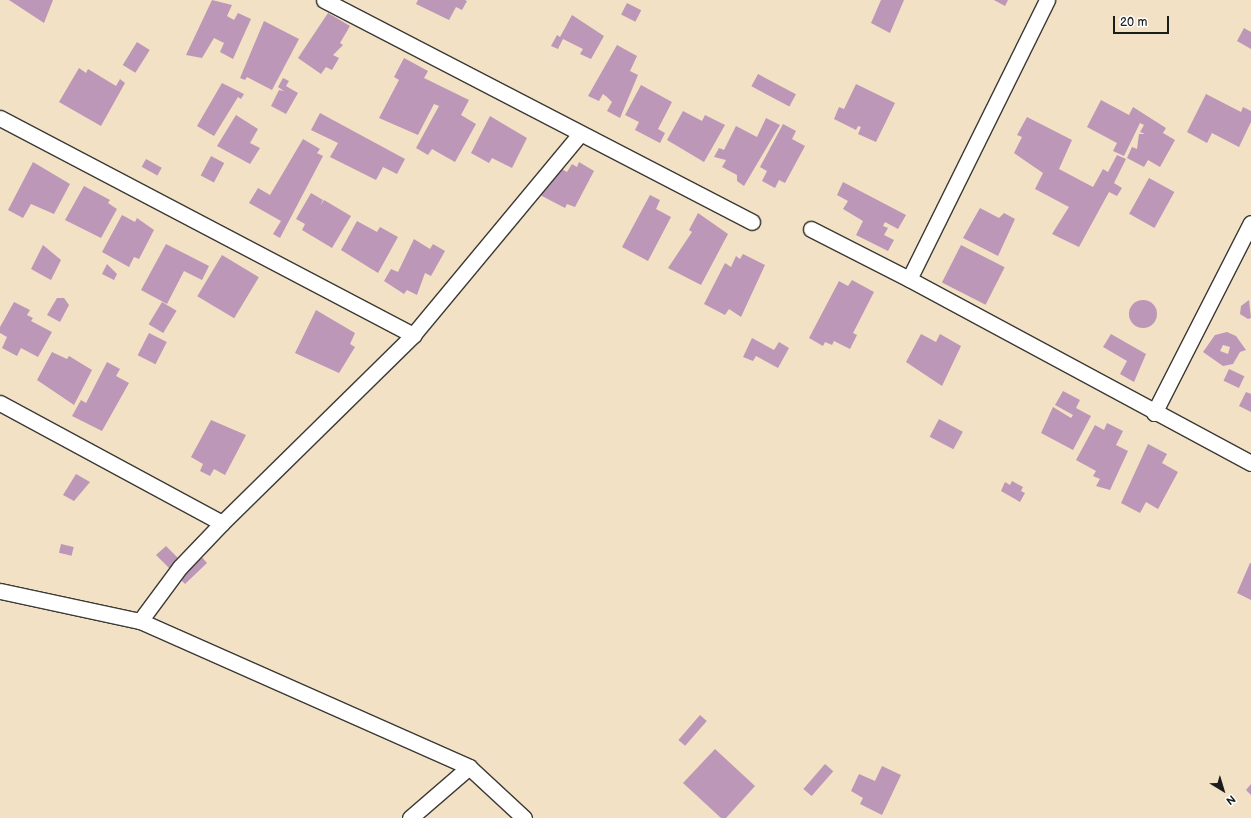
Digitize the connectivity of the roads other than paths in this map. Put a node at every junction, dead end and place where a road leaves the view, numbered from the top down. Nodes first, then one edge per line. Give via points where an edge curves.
1 (324, 0) edge
2 (1048, 0) edge
3 (0, 118) edge
4 (580, 134) junction
5 (752, 222) dead end
6 (1251, 223) edge
7 (811, 229) dead end
8 (909, 279) junction
9 (413, 335) junction
10 (0, 403) edge
11 (1154, 413) junction
12 (1251, 463) edge
13 (222, 523) junction
14 (0, 591) edge
15 (140, 621) junction
16 (469, 767) junction
17 (410, 818) edge
18 (524, 818) edge

1 - 4 street
2 - 8 street
3 - 9 street
4 - 5 street
4 - 9 street
6 - 11 street
7 - 8 street
8 - 11 street
9 - 13 street
10 - 13 street
11 - 12 street
13 - 15 street via 180,568
14 - 15 street
15 - 16 street
16 - 17 street
16 - 18 street

